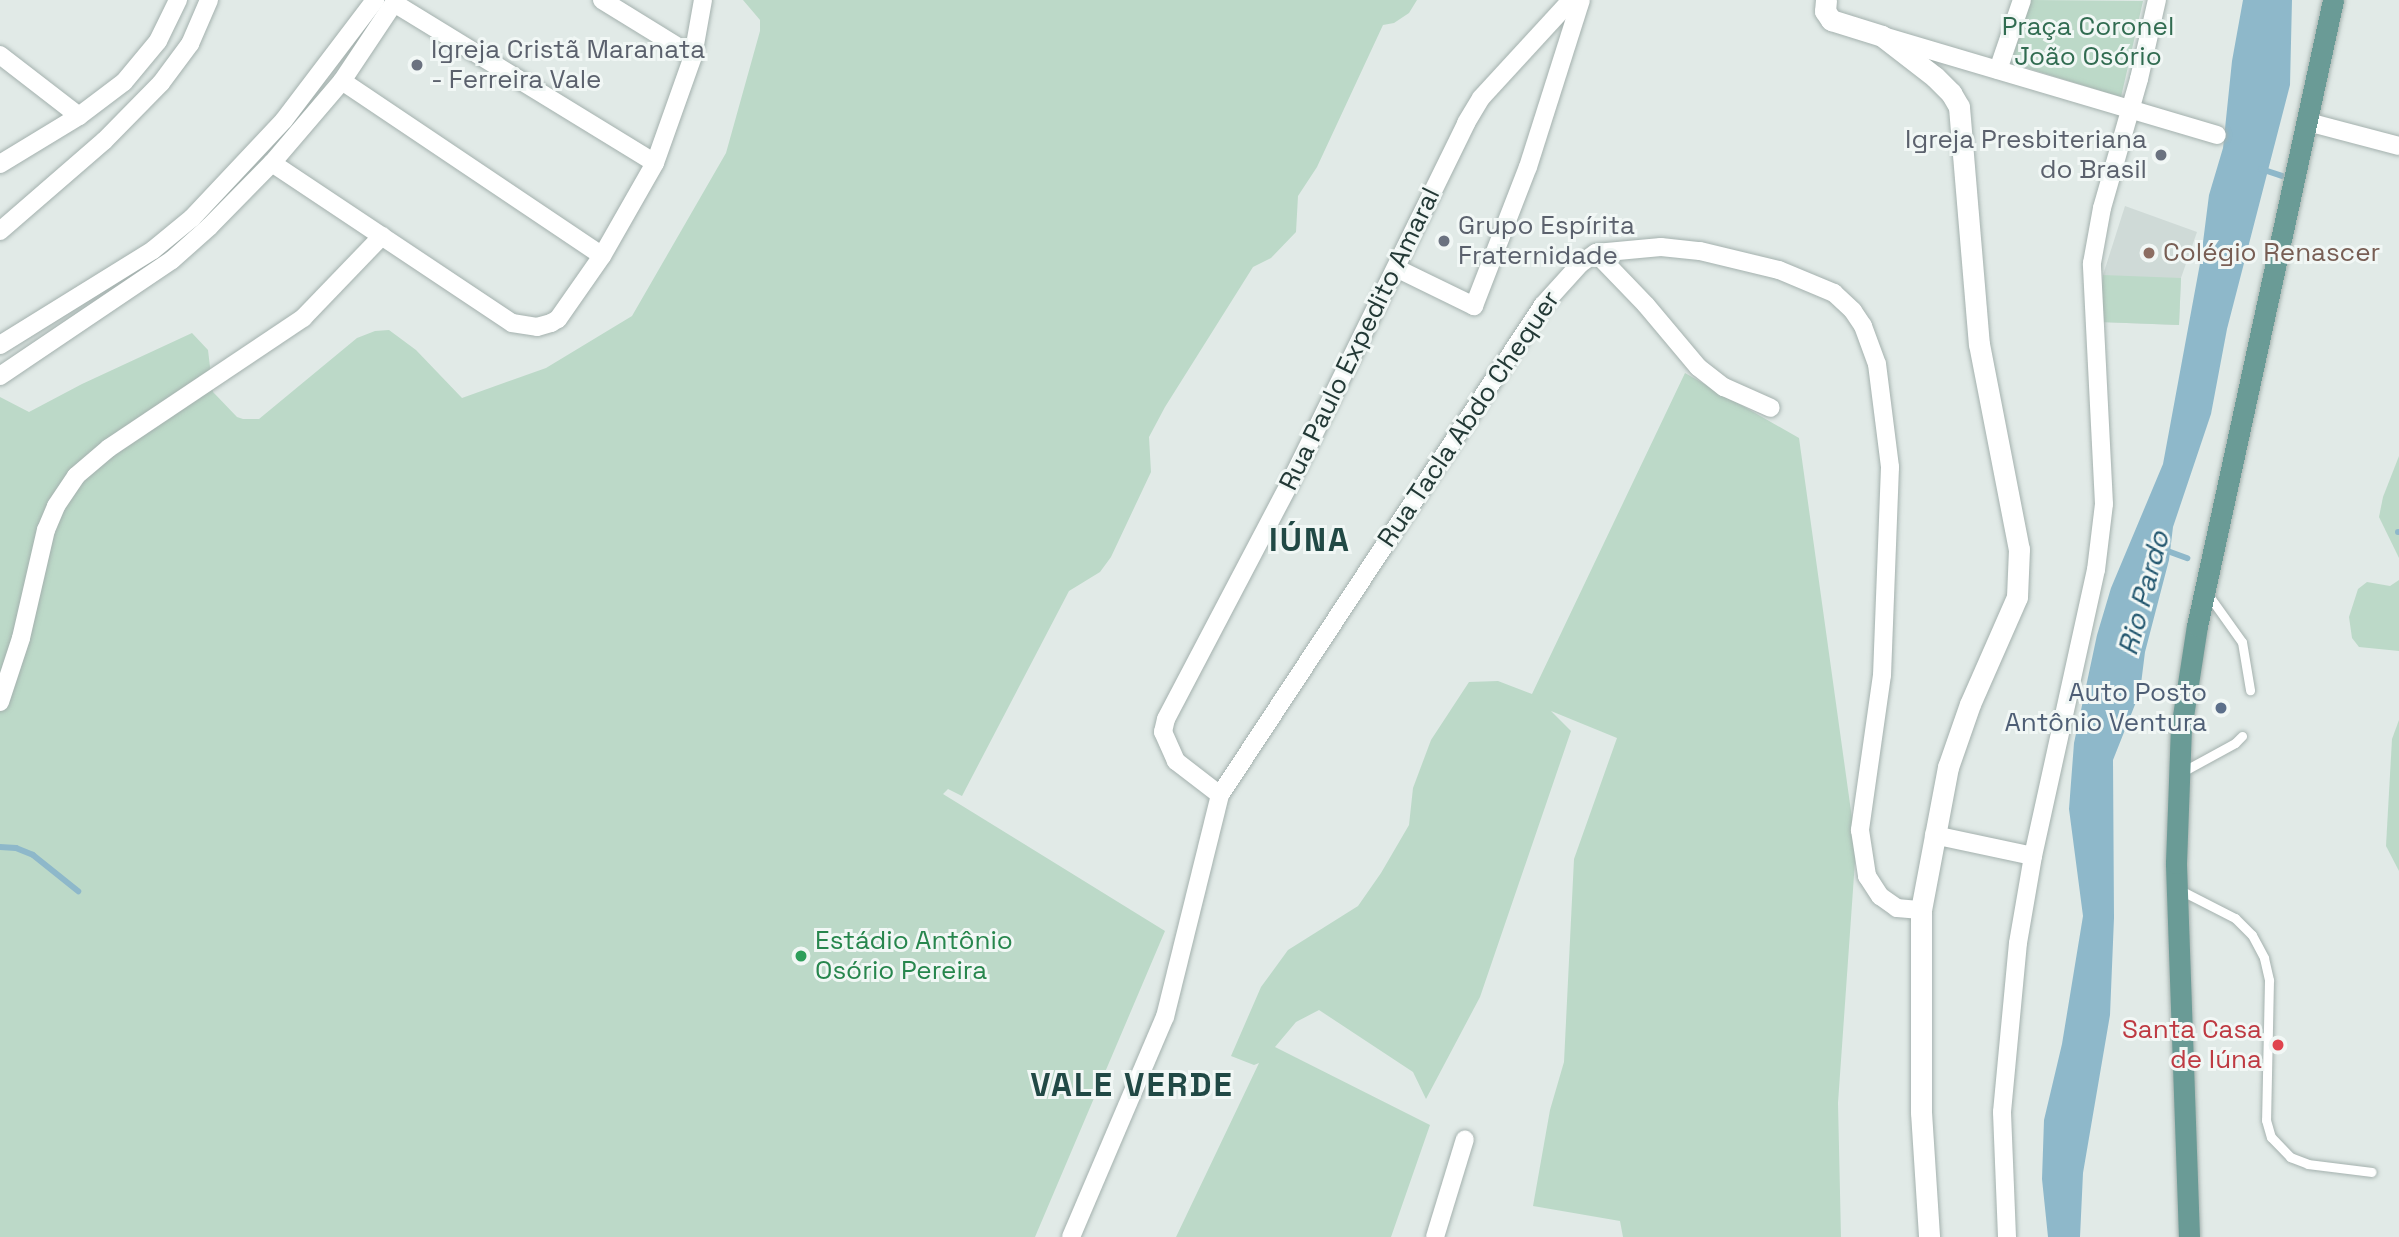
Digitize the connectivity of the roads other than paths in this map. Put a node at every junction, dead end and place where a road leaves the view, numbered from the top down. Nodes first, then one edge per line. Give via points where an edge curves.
1 (178, 0) edge
2 (209, 0) edge
3 (375, 0) edge
4 (602, 0) edge
5 (703, 0) edge
6 (1572, 0) edge
7 (1581, 0) edge
8 (1826, 0) edge
9 (2022, 0) edge
10 (2157, 0) edge
11 (395, 1) edge
12 (2332, 5) edge
13 (1882, 36) junction
14 (0, 55) edge
15 (693, 56) junction
16 (1998, 70) junction
17 (342, 81) junction
18 (2130, 110) junction
19 (79, 116) junction
20 (2308, 122) junction
21 (2217, 135) dead end
22 (2399, 146) edge
23 (272, 163) junction
24 (655, 163) junction
25 (0, 164) edge
26 (0, 231) edge
27 (382, 236) junction
28 (1596, 253) junction
29 (602, 256) junction
30 (1396, 268) junction
31 (0, 345) edge
32 (0, 376) edge
33 (1771, 408) dead end
34 (2205, 590) junction
35 (2250, 690) dead end
36 (0, 702) edge
37 (2242, 736) dead end
38 (2178, 775) junction
39 (1220, 795) junction
40 (1934, 835) junction
41 (2032, 856) junction
42 (2176, 888) junction
43 (1921, 910) junction
44 (1465, 1139) dead end
45 (2372, 1172) dead end
46 (1071, 1237) edge
47 (1435, 1237) edge
48 (1929, 1237) edge
49 (2007, 1237) edge
50 (2189, 1237) edge

1 - 19 street via 158,41 124,82
2 - 26 street via 190,44 162,83 95,149
3 - 31 street via 284,120 192,218 153,250
4 - 15 street
5 - 15 street
6 - 30 street, Rua Paulo Expedito Amaral via 1481,97
7 - 30 street via 1528,167 1474,306
8 - 13 street via 1826,14 1838,24
9 - 16 street
10 - 18 street
11 - 17 street
11 - 24 street
12 - 20 main road
13 - 16 street
13 - 40 street via 1935,77 1959,107 1979,344 2019,549 2017,597 1948,767
14 - 19 street
15 - 24 street
16 - 18 street
17 - 23 street
17 - 29 street
18 - 21 street
18 - 41 street via 2102,208 2092,263 2104,504 2096,570
19 - 25 street
20 - 22 street
20 - 34 main road
23 - 27 street
23 - 32 street via 172,260
24 - 29 street
27 - 29 street via 512,323 537,327 558,319
27 - 36 street via 303,318 109,448 76,476 46,530 21,638
28 - 33 street via 1698,367 1724,387
28 - 39 street, Rua Tacla Abdo Chequer via 1543,305
28 - 43 street via 1661,247 1700,251 1779,270 1833,293 1863,326 1877,364 1890,467 1882,675 1860,830 1867,876 1880,896 1897,908
30 - 39 street, Rua Paulo Expedito Amaral via 1166,719 1166,745 1176,761
34 - 35 lane via 2242,642
34 - 38 main road via 2181,729
37 - 38 lane
38 - 42 main road
39 - 46 street, Rua Tacla Abdo Chequer via 1165,1017
40 - 41 street
40 - 43 street
41 - 49 street via 2018,943 2002,1112
42 - 45 lane via 2235,918 2252,935 2264,958 2269,980 2266,1120 2271,1137 2290,1157 2308,1164
42 - 50 main road
43 - 48 street via 1921,1112
44 - 47 street

